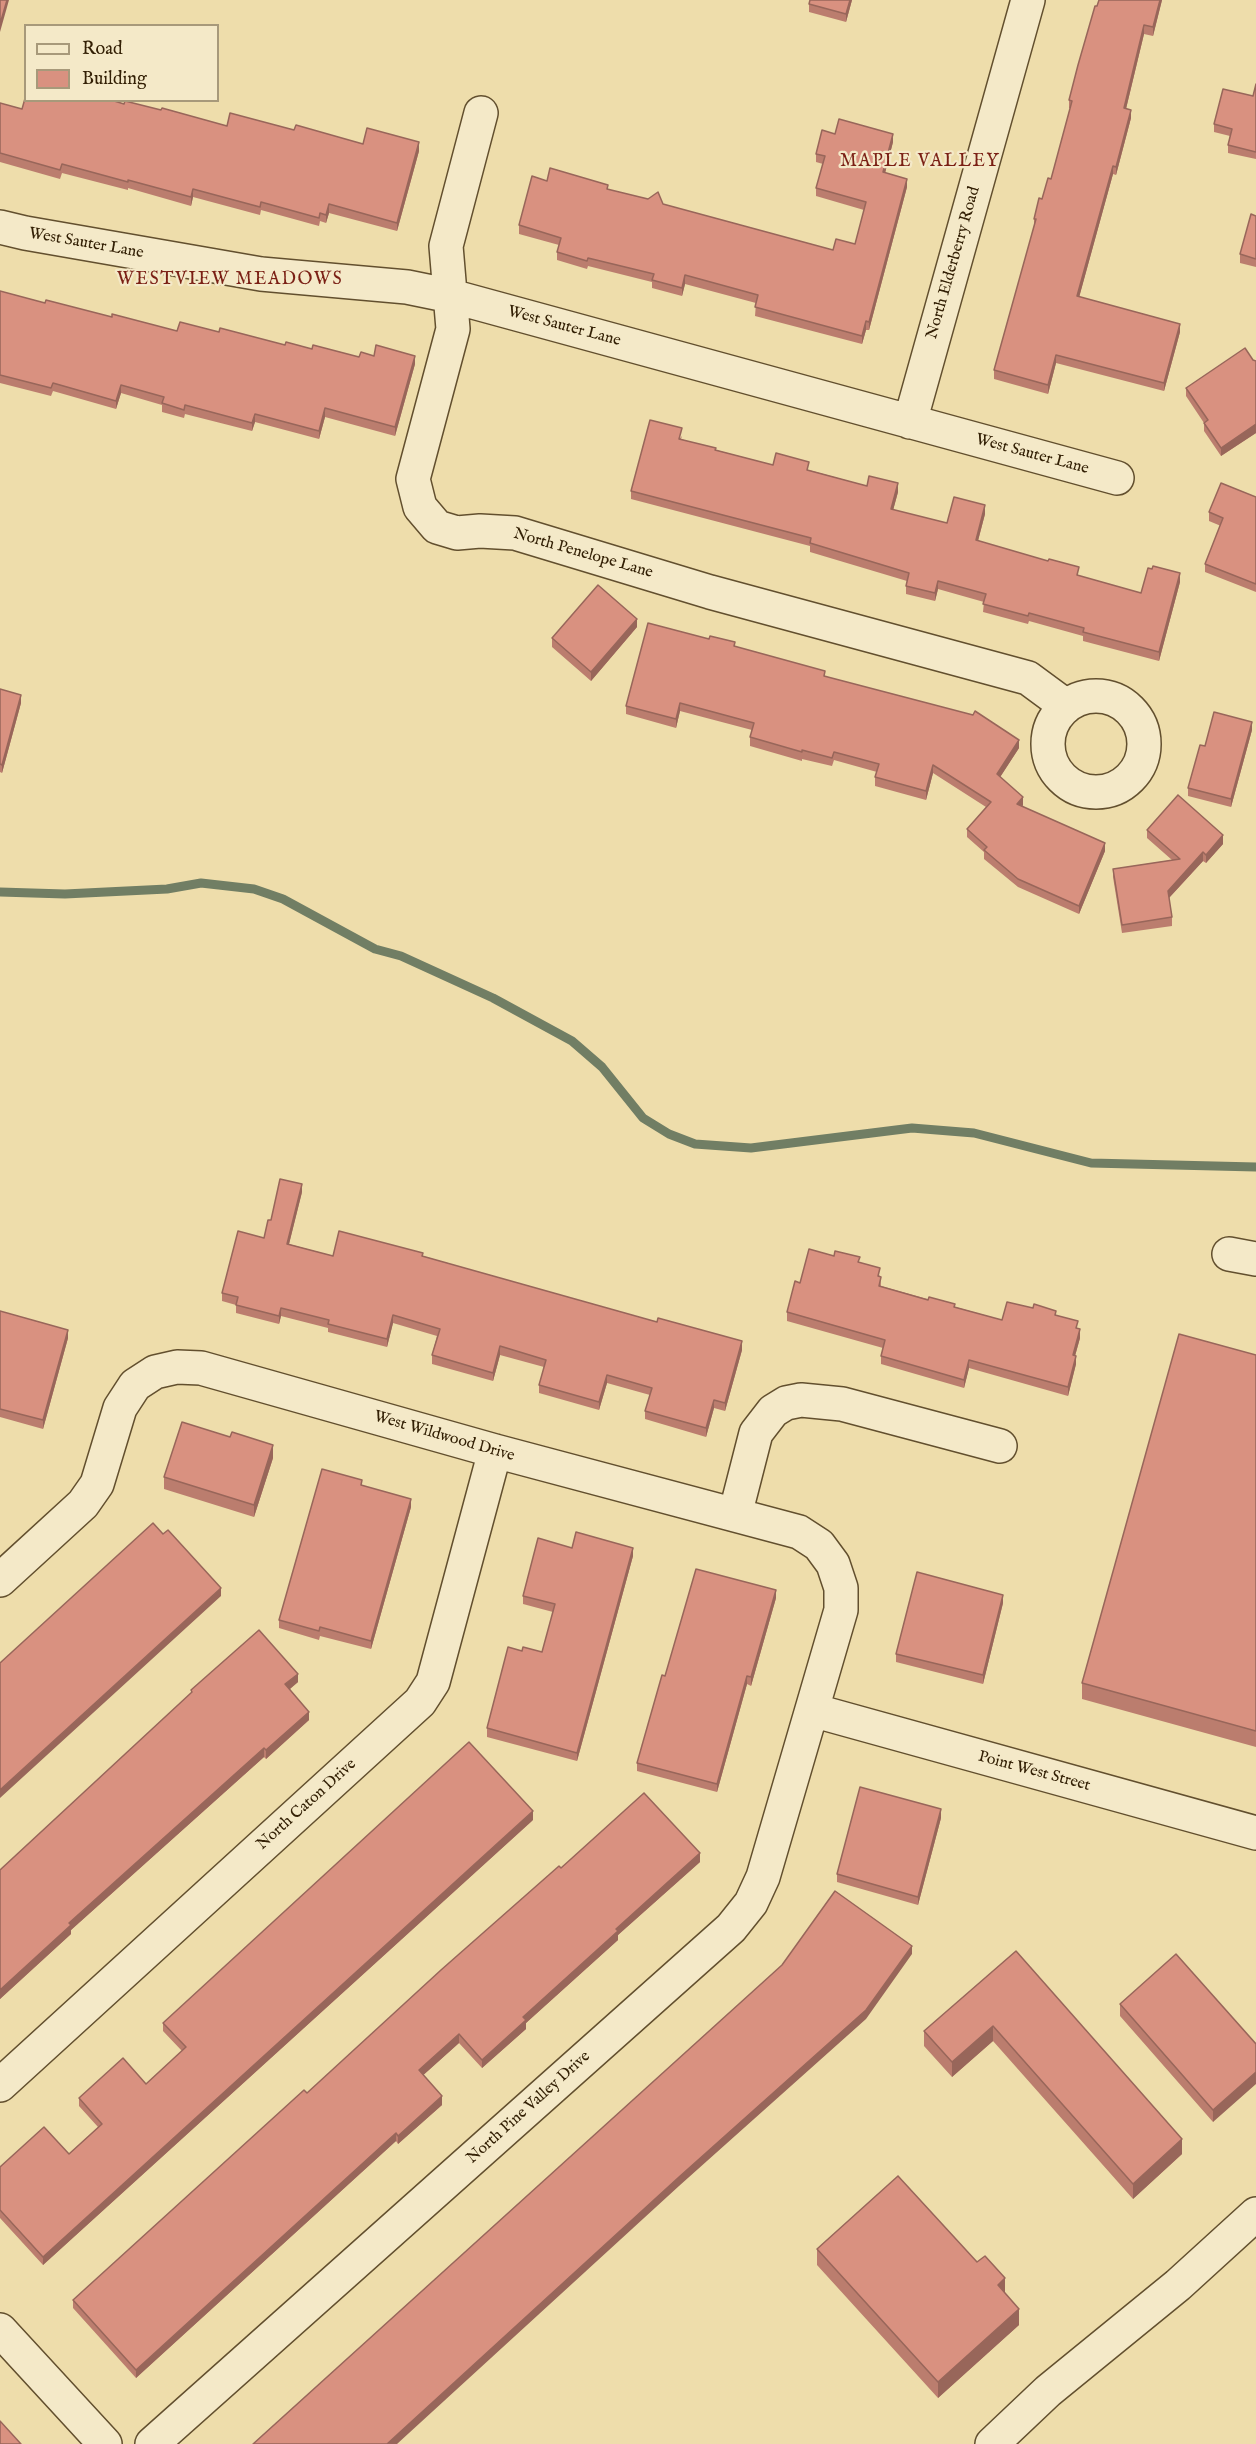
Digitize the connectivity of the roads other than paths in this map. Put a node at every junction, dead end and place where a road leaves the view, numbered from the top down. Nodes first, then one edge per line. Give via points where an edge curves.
1 (1028, 0) edge
2 (481, 113) dead end
3 (0, 227) edge
4 (451, 296) junction
5 (910, 423) junction
6 (1117, 478) dead end
7 (1066, 706) dead end
8 (1000, 1446) dead end
9 (495, 1451) junction
10 (735, 1515) junction
11 (4, 1568) edge
12 (812, 1710) junction
13 (1256, 1833) edge
14 (0, 2085) edge
15 (1256, 2214) edge
16 (0, 2330) edge
17 (105, 2444) edge
18 (152, 2444) edge
19 (992, 2444) edge

1 - 5 street, North Elderberry Road
2 - 4 street, North Penelope Lane via 446,246
3 - 4 street, West Sauter Lane via 261,274 407,287
4 - 5 street, West Sauter Lane
4 - 7 street, North Penelope Lane via 453,328 413,479 420,507 437,527 457,533 515,533 710,592 1028,678
5 - 6 street, West Sauter Lane
8 - 10 street via 842,1404 801,1400 786,1403 773,1411 756,1433
9 - 10 street, West Wildwood Drive
9 - 11 street, West Wildwood Drive via 201,1368 177,1367 155,1372 135,1385 120,1408 96,1484 83,1504
9 - 14 street, North Caton Drive via 433,1682 420,1702
10 - 12 street, West Wildwood Drive via 799,1532 819,1545 833,1564 841,1588 841,1610
12 - 13 street, Point West Street
12 - 18 street, North Pine Valley Drive via 763,1877 751,1903 731,1928
15 - 19 street via 1178,2285 1048,2391
16 - 17 street

